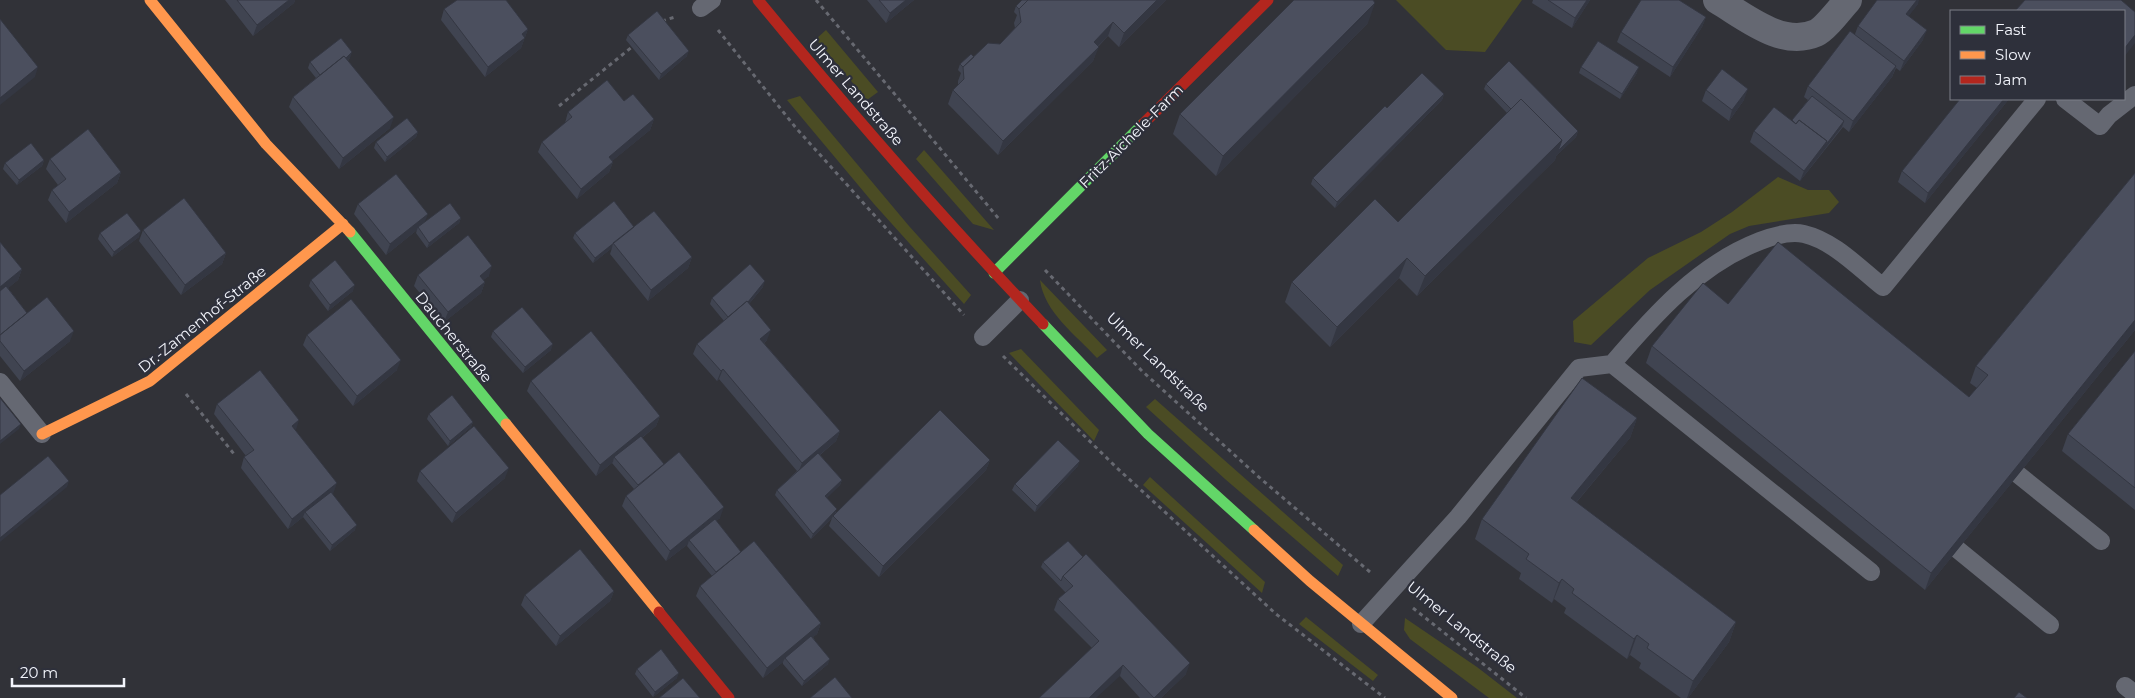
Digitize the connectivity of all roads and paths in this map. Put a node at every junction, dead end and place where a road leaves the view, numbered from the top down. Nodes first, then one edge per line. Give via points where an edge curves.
1 (150, 0) edge
2 (758, 0) edge
3 (816, 0) edge
4 (1268, 0) edge
5 (1717, 0) edge
6 (1848, 0) edge
7 (707, 4) edge
8 (632, 47) edge
9 (2135, 95) edge
10 (2036, 100) edge
11 (2066, 100) edge
12 (559, 106) dead end
13 (343, 224) junction
14 (1022, 245) junction
15 (994, 273) junction
16 (1020, 300) junction
17 (983, 337) junction
18 (1612, 364) junction
19 (166, 369) junction
20 (0, 382) edge
21 (42, 434) joint
22 (1989, 451) edge
23 (234, 454) dead end
24 (2101, 541) dead end
25 (1957, 549) edge
26 (1871, 572) dead end
27 (1391, 590) junction
28 (1361, 624) junction
29 (2050, 625) dead end
30 (729, 698) edge
31 (1385, 698) edge
32 (1452, 698) edge
33 (1526, 698) edge

1 - 13 street, Daucherstraße via 254,130 319,203
2 - 15 street, Ulmer Landstraße
3 - 14 path, Ulmer Landstraße
4 - 14 street, Fritz-Aichele-Farm
5 - 6 street via 1780,36 1795,39 1818,33
7 - 17 path via 796,128
8 - 12 path
9 - 11 lane via 2100,126
10 - 18 lane via 1883,287 1828,244 1803,234 1777,235 1742,248 1709,267 1682,289
13 - 19 street, Dr.-Zamenhof-Straße
13 - 30 street, Daucherstraße
14 - 15 street, Fritz-Aichele-Farm
14 - 27 path, Ulmer Landstraße via 1142,370 1261,479
15 - 16 street, Ulmer Landstraße
16 - 17 lane
16 - 28 street, Ulmer Landstraße via 1148,434
17 - 31 path via 1117,468 1276,614
18 - 26 lane
18 - 27 lane via 1580,368 1458,518
19 - 21 street, Dr.-Zamenhof-Straße via 150,381
19 - 23 path
20 - 21 lane
22 - 24 lane
25 - 29 lane
27 - 28 lane
27 - 33 path, Ulmer Landstraße
28 - 32 street, Ulmer Landstraße

